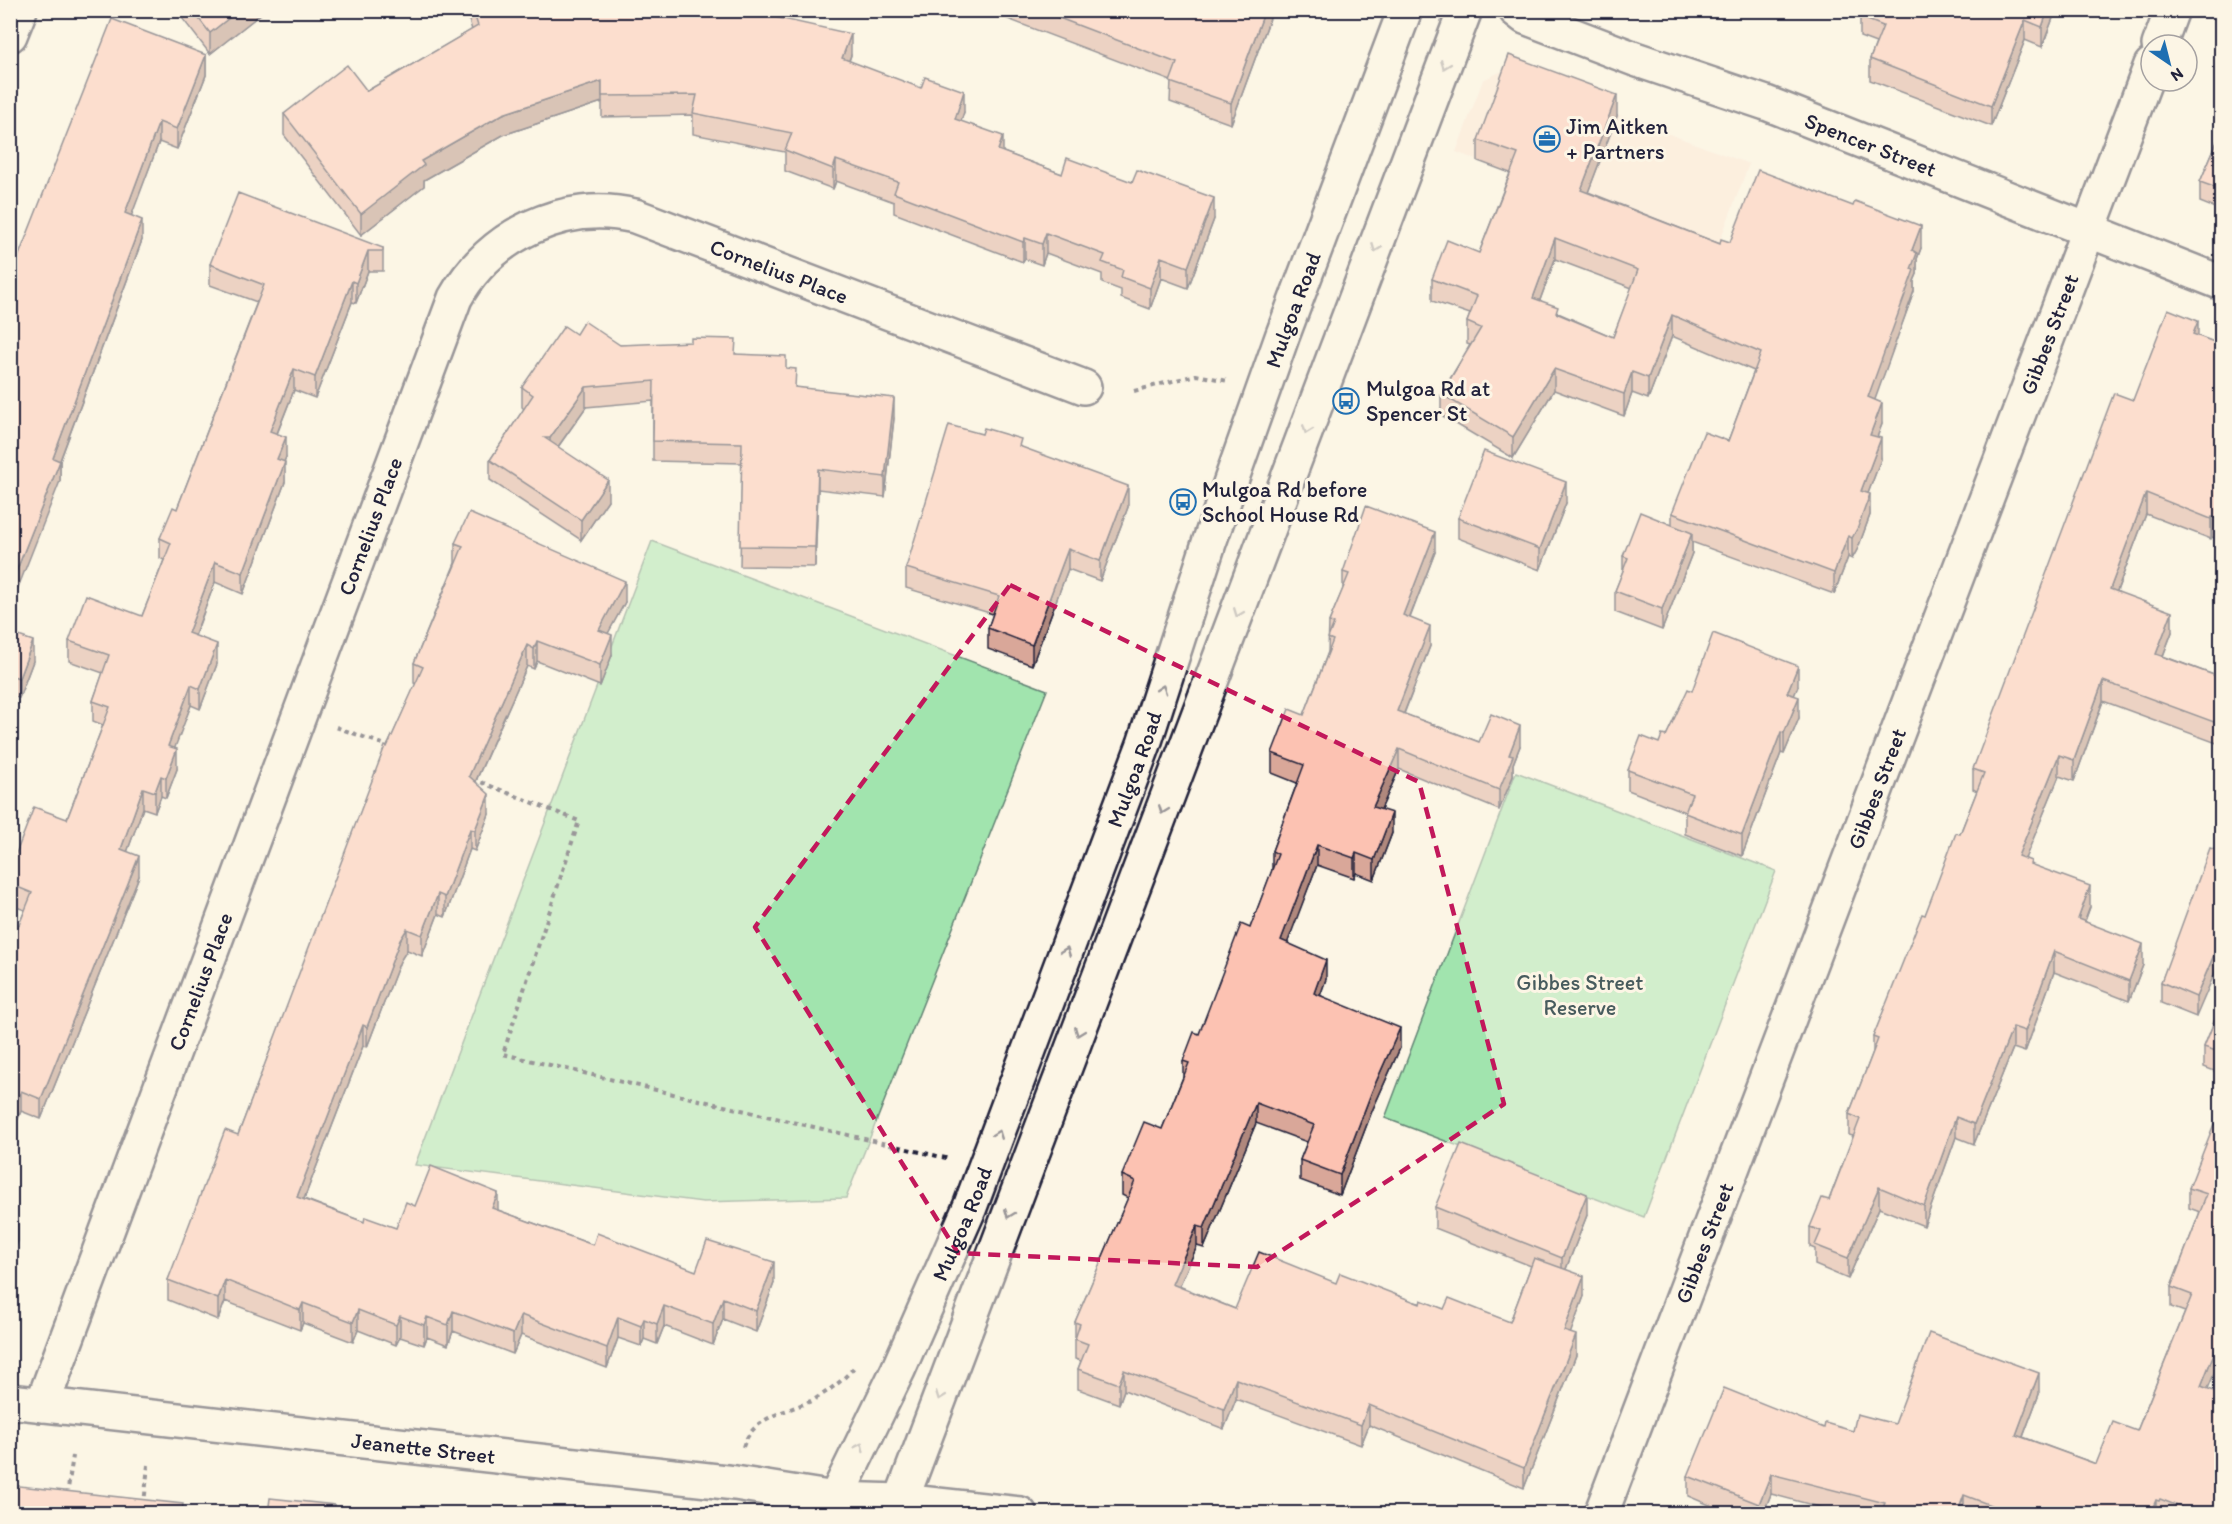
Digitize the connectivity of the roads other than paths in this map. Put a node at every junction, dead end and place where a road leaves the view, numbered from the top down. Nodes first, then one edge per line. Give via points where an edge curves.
1 (20, 10) edge
2 (1406, 10) edge
3 (1466, 10) edge
4 (1516, 10) edge
5 (2172, 10) edge
6 (2163, 33) edge
7 (10, 35) edge
8 (2140, 93) edge
9 (2088, 230) junction
10 (2222, 283) edge
11 (1084, 387) dead end
12 (26, 1403) edge
13 (831, 1506) edge
14 (898, 1507) edge
15 (1020, 1514) edge
16 (1601, 1514) edge

1 - 7 street
13 -> 2 street, Mulgoa Road via 898,1370 970,1207 1144,744 1282,337
3 -> 14 street, Mulgoa Road
4 - 9 street, Spencer Street via 1525,17 1777,108
5 - 6 street
8 - 9 street, Gibbes Street
9 - 10 street, Spencer Street
9 - 16 street, Gibbes Street
11 - 12 street, Cornelius Place via 635,216 597,210 573,212 487,254 467,275 455,298 301,715
12 - 13 street, Jeanette Street via 735,1483
13 - 14 street, Jeanette Street
14 - 15 street, Jeanette Street

